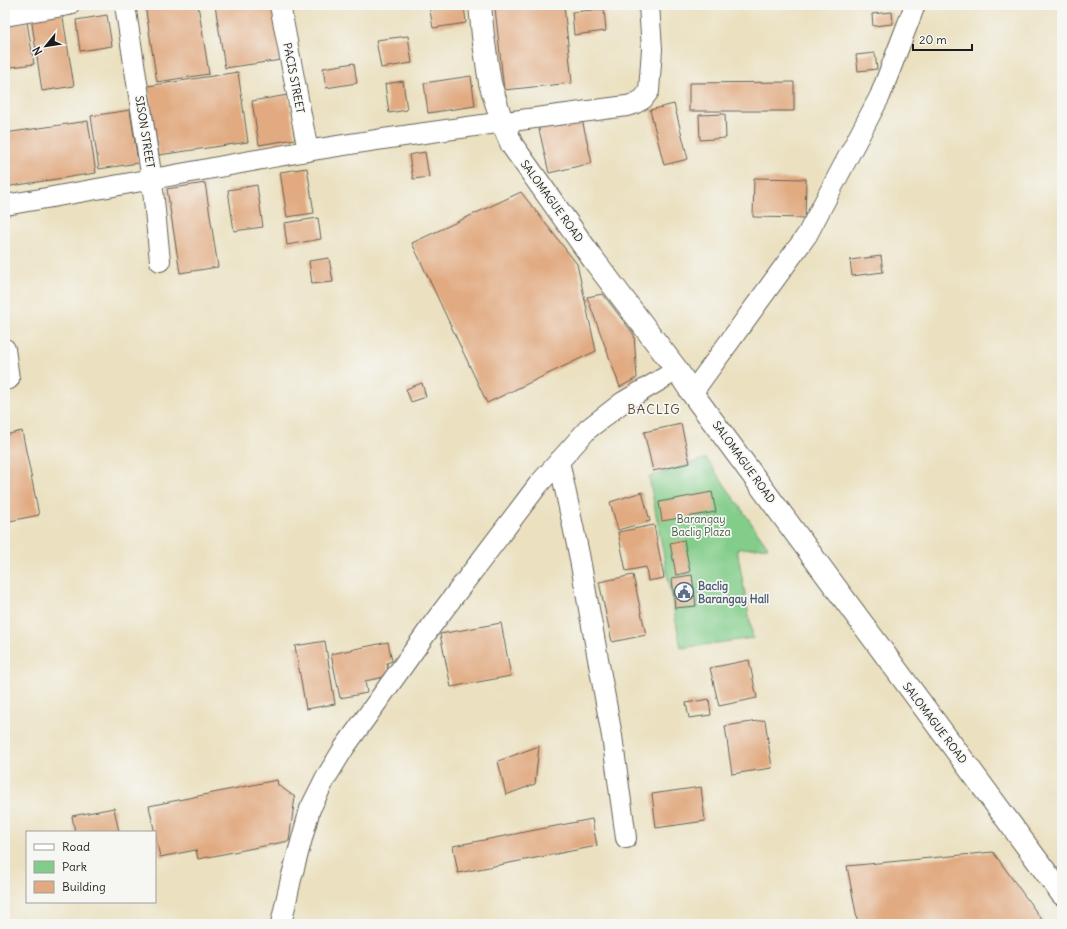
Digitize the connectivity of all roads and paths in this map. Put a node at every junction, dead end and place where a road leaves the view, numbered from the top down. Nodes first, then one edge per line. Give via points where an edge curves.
1 (69, 5) edge
2 (125, 5) edge
3 (280, 5) edge
4 (480, 5) edge
5 (649, 5) edge
6 (915, 5) edge
7 (5, 16) edge
8 (502, 122) junction
9 (308, 151) junction
10 (152, 180) junction
11 (5, 205) edge
12 (160, 260) dead end
13 (5, 349) edge
14 (677, 370) junction
15 (9, 379) dead end
16 (692, 392) junction
17 (559, 461) junction
18 (626, 838) dead end
19 (1062, 894) edge
20 (281, 924) edge

1 - 7 street
2 - 10 street, SISON STREET
3 - 9 street, PACIS STREET
4 - 8 street, SALOMAGUE ROAD via 490,83
5 - 8 street via 652,49 650,82 649,91 643,99 627,106
6 - 16 street via 880,96 807,235
8 - 9 street
8 - 14 street, SALOMAGUE ROAD via 512,146
9 - 10 street
10 - 11 street
10 - 12 street, SISON STREET
13 - 15 street
14 - 16 street, SALOMAGUE ROAD
14 - 17 street via 624,402 588,429
16 - 19 street, SALOMAGUE ROAD
17 - 18 street via 579,554 610,728
17 - 20 street via 435,622 344,748 325,779 310,809

